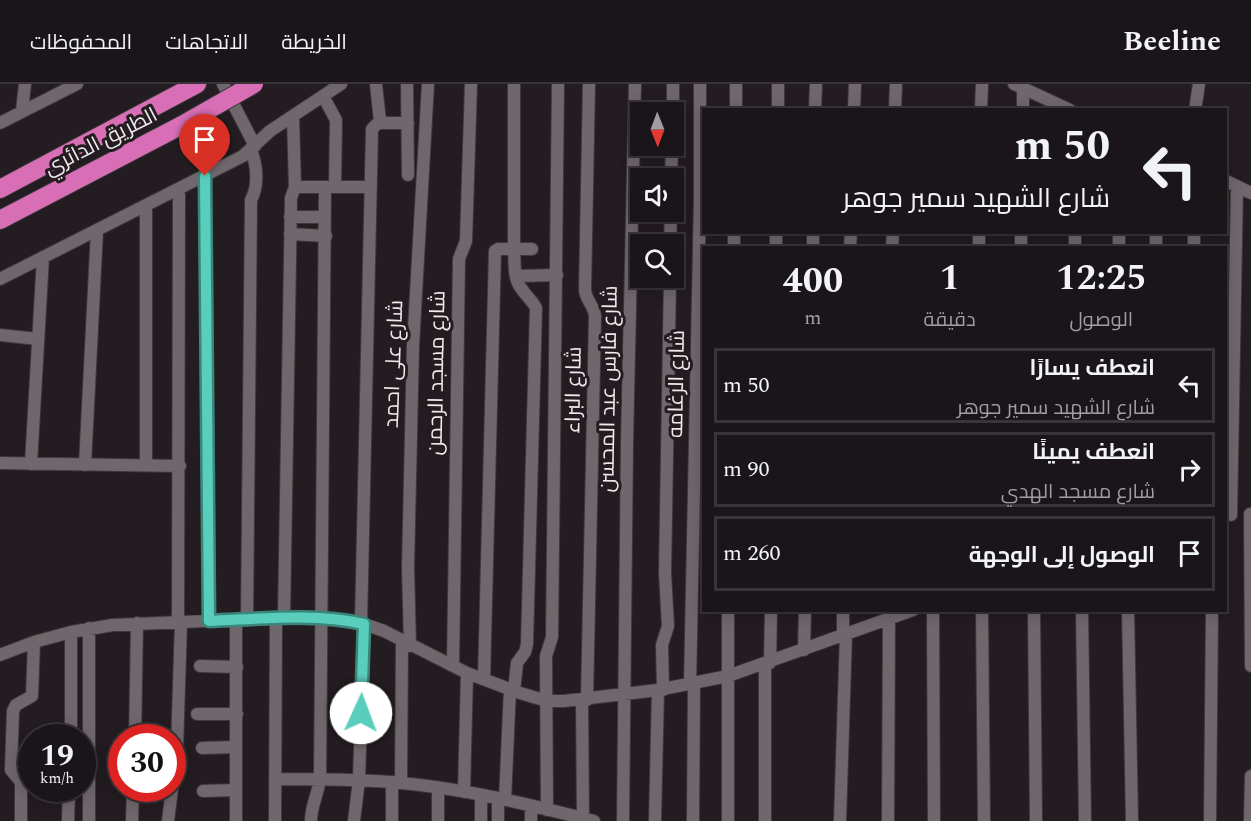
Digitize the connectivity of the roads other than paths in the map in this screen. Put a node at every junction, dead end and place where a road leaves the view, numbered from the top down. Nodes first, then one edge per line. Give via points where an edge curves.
1 (25, 84) edge
2 (50, 84) edge
3 (77, 84) edge
4 (197, 84) edge
5 (223, 84) edge
6 (254, 84) edge
7 (342, 84) edge
8 (376, 84) edge
9 (407, 84) edge
10 (428, 84) edge
11 (471, 84) edge
12 (514, 84) edge
13 (558, 84) edge
14 (589, 84) edge
15 (635, 84) edge
16 (673, 84) edge
17 (700, 84) edge
18 (736, 84) edge
19 (778, 84) edge
20 (816, 84) edge
21 (855, 84) edge
22 (896, 84) edge
23 (982, 84) edge
24 (1199, 84) edge
25 (1018, 86) edge
26 (323, 96) junction
27 (49, 98) junction
28 (672, 102) edge
29 (736, 108) edge
30 (778, 108) edge
31 (815, 108) edge
32 (854, 108) edge
33 (895, 108) edge
34 (981, 108) edge
35 (1023, 108) edge
36 (1066, 108) edge
37 (1195, 108) edge
38 (22, 111) junction
39 (293, 117) junction
40 (0, 123) edge
41 (379, 123) junction
42 (408, 123) junction
43 (253, 148) junction
44 (408, 175) dead end
45 (205, 176) junction
46 (1231, 184) edge
47 (295, 187) junction
48 (330, 187) junction
49 (371, 187) junction
50 (1, 188) edge
51 (179, 189) junction
52 (1251, 193) edge
53 (146, 205) junction
54 (8, 215) edge
55 (290, 217) junction
56 (326, 217) junction
57 (97, 230) junction
58 (290, 234) junction
59 (326, 236) junction
60 (514, 249) junction
61 (532, 249) dead end
62 (43, 257) junction
63 (557, 275) junction
64 (516, 276) junction
65 (0, 279) edge
66 (670, 288) edge
67 (0, 335) edge
68 (38, 339) junction
69 (0, 463) edge
70 (31, 464) junction
71 (85, 465) junction
72 (146, 465) junction
73 (180, 466) junction
74 (1251, 514) edge
75 (1228, 515) edge
76 (728, 612) edge
77 (771, 612) edge
78 (805, 612) edge
79 (843, 612) edge
80 (905, 612) edge
81 (933, 612) edge
82 (982, 612) edge
83 (1034, 612) edge
84 (1082, 612) edge
85 (1128, 612) edge
86 (1212, 612) edge
87 (886, 617) edge
88 (280, 618) junction
89 (320, 619) junction
90 (241, 620) junction
91 (209, 621) junction
92 (179, 622) junction
93 (137, 623) junction
94 (363, 624) junction
95 (89, 628) junction
96 (71, 632) junction
97 (845, 634) junction
98 (34, 642) junction
99 (406, 643) junction
100 (804, 650) junction
101 (0, 655) edge
102 (768, 663) junction
103 (200, 666) dead end
104 (237, 666) junction
105 (453, 666) junction
106 (1251, 666) edge
107 (467, 673) junction
108 (728, 676) junction
109 (484, 679) junction
110 (692, 685) junction
111 (512, 690) junction
112 (661, 690) junction
113 (625, 695) junction
114 (584, 700) junction
115 (547, 701) junction
116 (197, 714) dead end
117 (237, 714) junction
118 (70, 724) edge
119 (135, 724) edge
120 (177, 724) edge
121 (236, 747) junction
122 (202, 748) dead end
123 (1251, 776) edge
124 (275, 779) junction
125 (320, 779) junction
126 (359, 780) junction
127 (396, 782) junction
128 (438, 788) junction
129 (236, 790) junction
130 (203, 791) dead end
131 (464, 792) junction
132 (481, 795) junction
133 (501, 799) junction
134 (69, 802) edge
135 (133, 802) edge
136 (170, 802) edge
137 (531, 806) junction
138 (547, 810) junction
139 (567, 818) edge
140 (590, 820) edge
141 (21, 821) edge
142 (68, 821) edge
143 (89, 821) edge
144 (132, 821) edge
145 (168, 821) edge
146 (236, 821) edge
147 (275, 821) edge
148 (311, 821) edge
149 (354, 821) edge
150 (392, 821) edge
151 (438, 821) edge
152 (480, 821) edge
153 (498, 821) edge
154 (531, 821) edge
155 (623, 821) edge
156 (655, 821) edge
157 (693, 821) edge
158 (728, 821) edge
159 (765, 821) edge
160 (840, 821) edge
161 (888, 821) edge
162 (934, 821) edge
163 (984, 821) edge
164 (1036, 821) edge
165 (1085, 821) edge
166 (1132, 821) edge
167 (1210, 821) edge
168 (1250, 821) edge

1 - 38 street
2 - 27 street
3 - 27 street
4 - 50 highway, الطريق الدائري
5 - 43 street
6 - 54 highway, الطريق الدائري, bridge
7 - 26 street
8 - 41 street
9 - 42 street
10 - 99 street, شارع على احمد via 413,346
11 - 105 street, شارع مسجد الرحمن via 466,241 459,259
12 - 60 street
13 - 63 street
14 - 114 street, شارع البراء via 585,296 595,316
15 - 113 street, شارع فارس عبد المحسن
16 - 28 street
17 - 110 street, شارع الرغامه
18 - 29 street
19 - 30 street
20 - 31 street
21 - 32 street
22 - 33 street
23 - 34 street
24 - 37 street
25 - 35 street
25 - 36 street
26 - 39 street
26 - 48 street via 336,120
27 - 38 street
38 - 40 street
39 - 43 street via 270,131
39 - 47 street
41 - 42 street
41 - 49 street via 372,129
42 - 44 street
43 - 45 street
43 - 90 street via 256,191 251,200
45 - 51 street
45 - 91 street
46 - 52 street
46 - 75 street
47 - 48 street
47 - 55 street
48 - 49 street
48 - 56 street
49 - 94 street
51 - 53 street
51 - 73 street
53 - 57 street
53 - 72 street
55 - 56 street
55 - 58 street
56 - 59 street
57 - 62 street
57 - 71 street
58 - 59 street
58 - 88 street
59 - 89 street
60 - 61 street
60 - 64 street
60 - 109 street via 495,251
62 - 65 street
62 - 68 street
63 - 64 street
63 - 115 street via 552,637 546,656
64 - 111 street via 519,287 536,308 527,644 517,663
66 - 112 street via 665,573 668,626 662,645
67 - 68 street
68 - 70 street
69 - 70 street
70 - 71 street
71 - 72 street
72 - 73 street
73 - 92 street
74 - 75 street
74 - 106 street
76 - 108 street
77 - 102 street
78 - 100 street
79 - 97 street
80 - 87 street
81 - 162 street
82 - 163 street
83 - 164 street
84 - 165 street
85 - 166 street
86 - 167 street
87 - 97 street
87 - 161 street
88 - 89 street
88 - 90 street
88 - 124 street
89 - 94 street
89 - 125 street
90 - 91 street
90 - 104 street
91 - 92 street
92 - 93 street
92 - 120 street
93 - 95 street
93 - 119 street
94 - 99 street
94 - 126 street
95 - 96 street
95 - 143 street
96 - 98 street
96 - 118 street
97 - 100 street
97 - 160 street
98 - 101 street
98 - 141 street via 33,692 30,699 16,705 13,711 11,770 21,782
99 - 105 street
99 - 127 street, شارع على احمد
100 - 102 street
102 - 108 street
102 - 159 street
103 - 104 street
104 - 117 street
105 - 107 street
107 - 109 street
107 - 131 street
108 - 110 street
108 - 158 street
109 - 111 street
110 - 112 street
110 - 157 street, شارع الرغامه
111 - 115 street
111 - 133 street
112 - 113 street
112 - 156 street
113 - 114 street
113 - 155 street, شارع فارس عبد المحسن
114 - 115 street
114 - 140 street, شارع البراء
115 - 138 street
116 - 117 street
117 - 121 street
121 - 122 street
121 - 129 street
123 - 168 street
124 - 125 street
124 - 147 street
125 - 126 street
125 - 148 street
126 - 127 street
126 - 149 street
127 - 128 street
127 - 150 street, شارع على احمد
128 - 131 street
128 - 151 street
129 - 130 street
129 - 146 street
131 - 132 street
132 - 133 street
132 - 152 street
133 - 137 street
133 - 153 street
134 - 142 street
135 - 144 street
136 - 145 street
137 - 138 street
137 - 154 street
138 - 139 street
139 - 140 street

